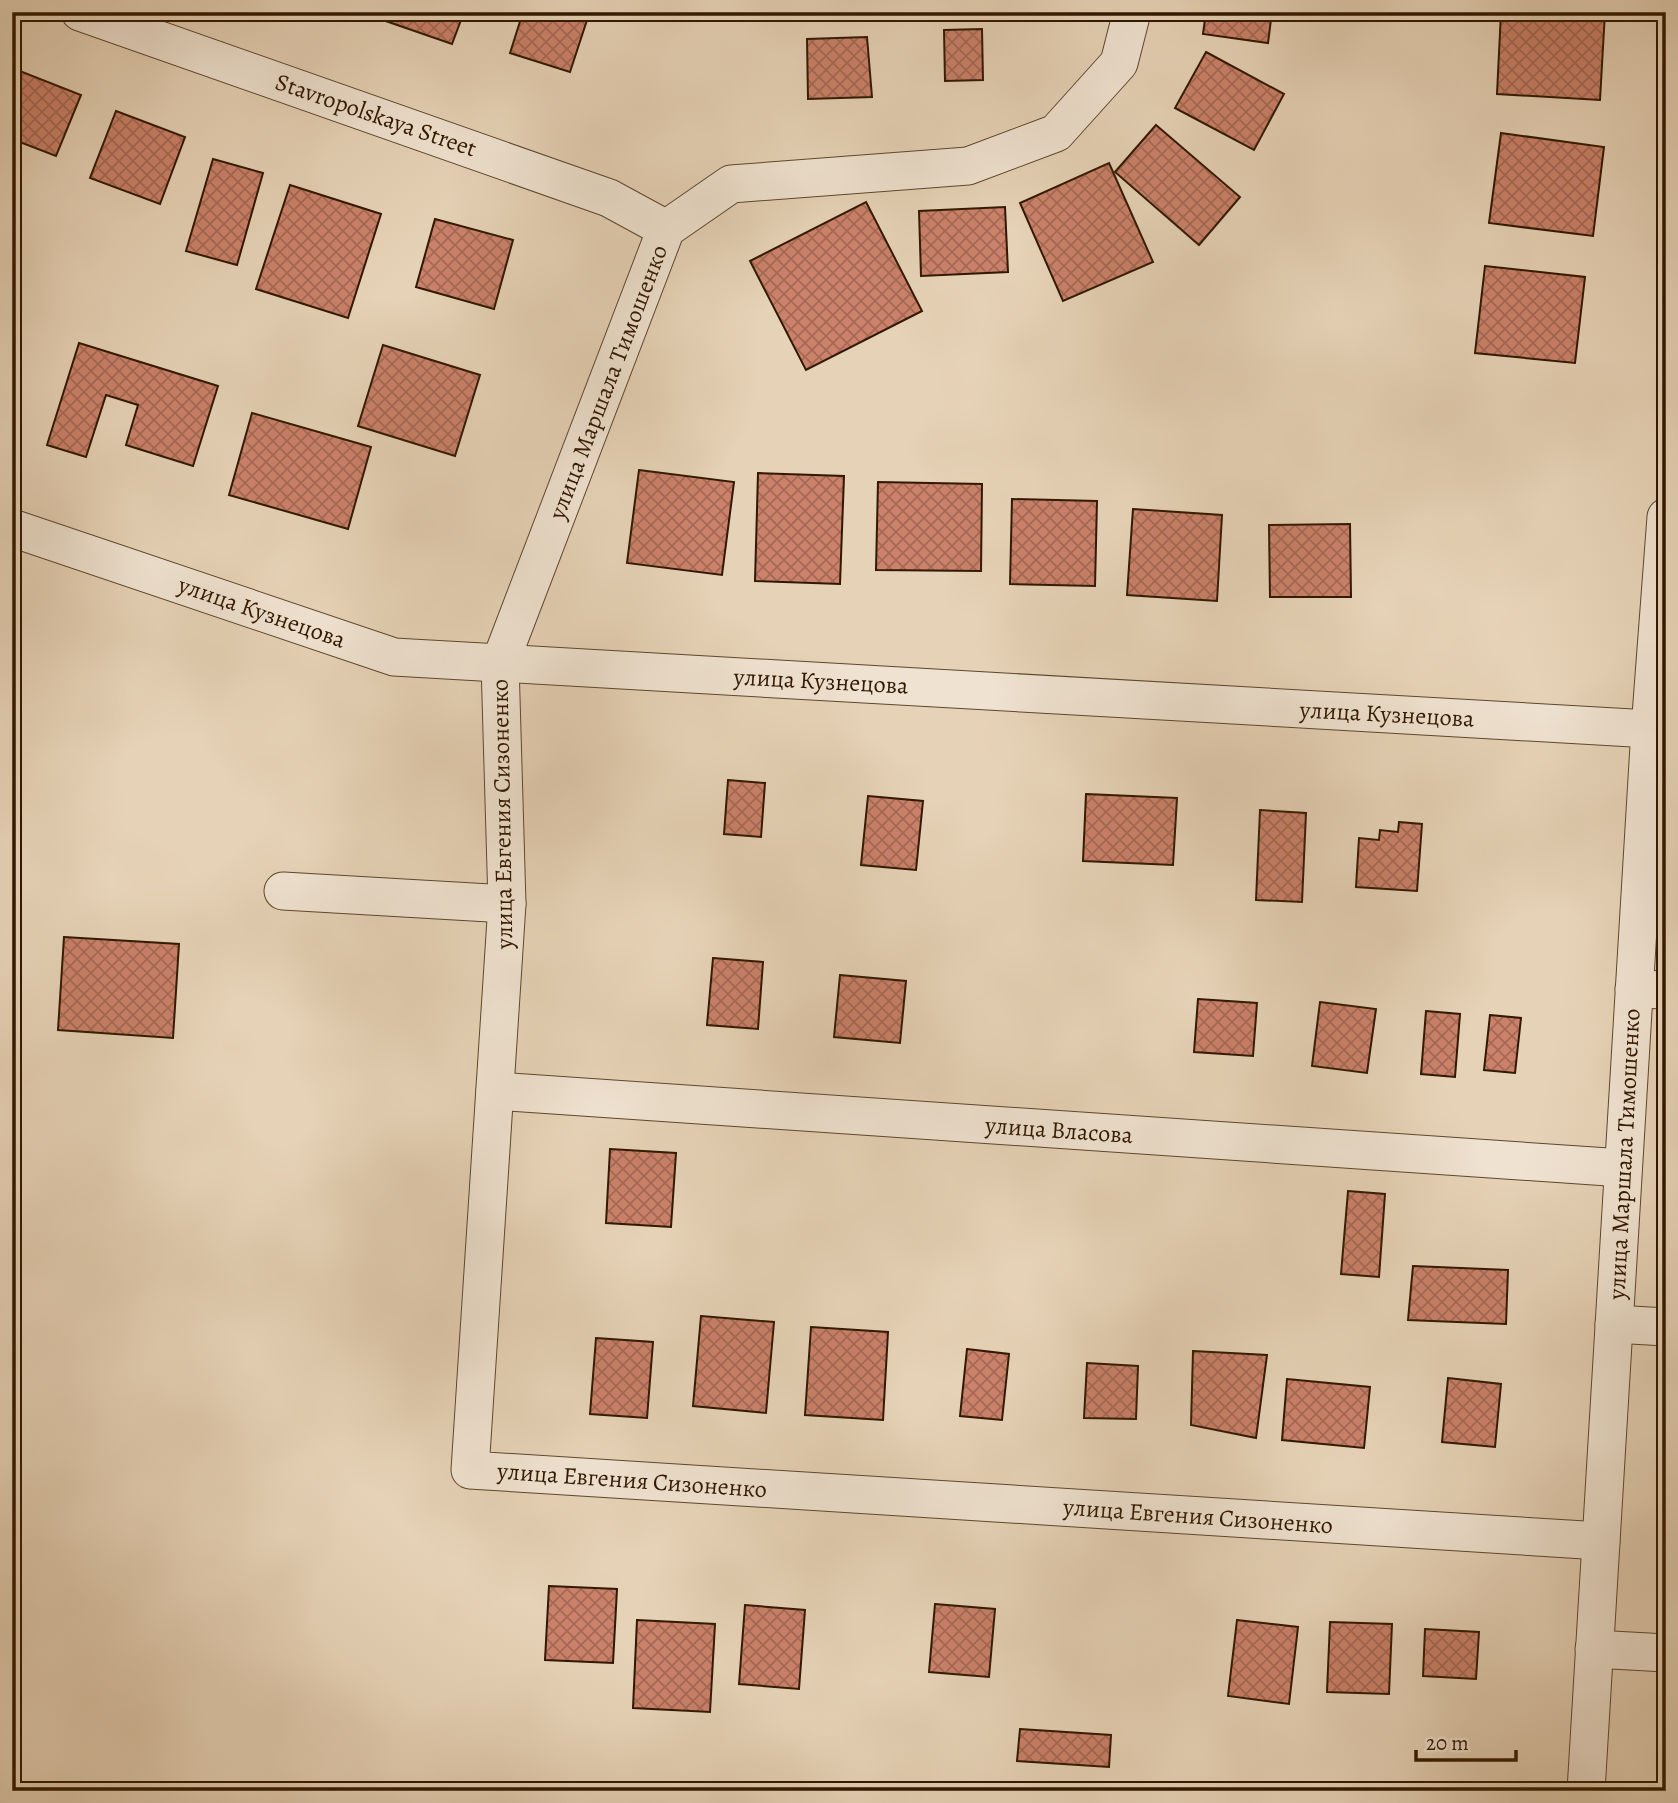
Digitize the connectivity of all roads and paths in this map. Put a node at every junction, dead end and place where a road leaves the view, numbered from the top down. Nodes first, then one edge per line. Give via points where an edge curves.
1 (80, 12) edge
2 (1132, 12) edge
3 (666, 229) junction
4 (1666, 517) edge
5 (12, 528) edge
6 (1661, 612) edge
7 (500, 663) junction
8 (1650, 729) junction
9 (283, 891) dead end
10 (508, 904) junction
11 (1650, 989) edge
12 (495, 1091) junction
13 (1623, 1168) junction
14 (1614, 1324) junction
15 (1666, 1327) edge
16 (1601, 1541) junction
17 (1594, 1649) junction
18 (1666, 1653) edge
19 (1586, 1791) edge

1 - 3 street, Stavropolskaya Street via 597,193
2 - 3 street, улица Маршала Тимошенко via 1119,63 1056,133 968,166 731,184
3 - 7 street, улица Маршала Тимошенко
4 - 6 street, улица Маршала Тимошенко
5 - 7 street, улица Кузнецова via 394,657
6 - 8 street, улица Маршала Тимошенко
7 - 8 street, улица Кузнецова
7 - 10 street, улица Евгения Сизоненко
8 - 11 street, улица Маршала Тимошенко
9 - 10 street
10 - 12 street, улица Евгения Сизоненко
11 - 13 street, улица Маршала Тимошенко
12 - 13 street, улица Власова
12 - 16 street, улица Евгения Сизоненко via 470,1469
13 - 14 street, улица Маршала Тимошенко
14 - 15 street
14 - 16 street, улица Маршала Тимошенко
16 - 17 street, улица Маршала Тимошенко
17 - 18 street
17 - 19 street, улица Маршала Тимошенко

